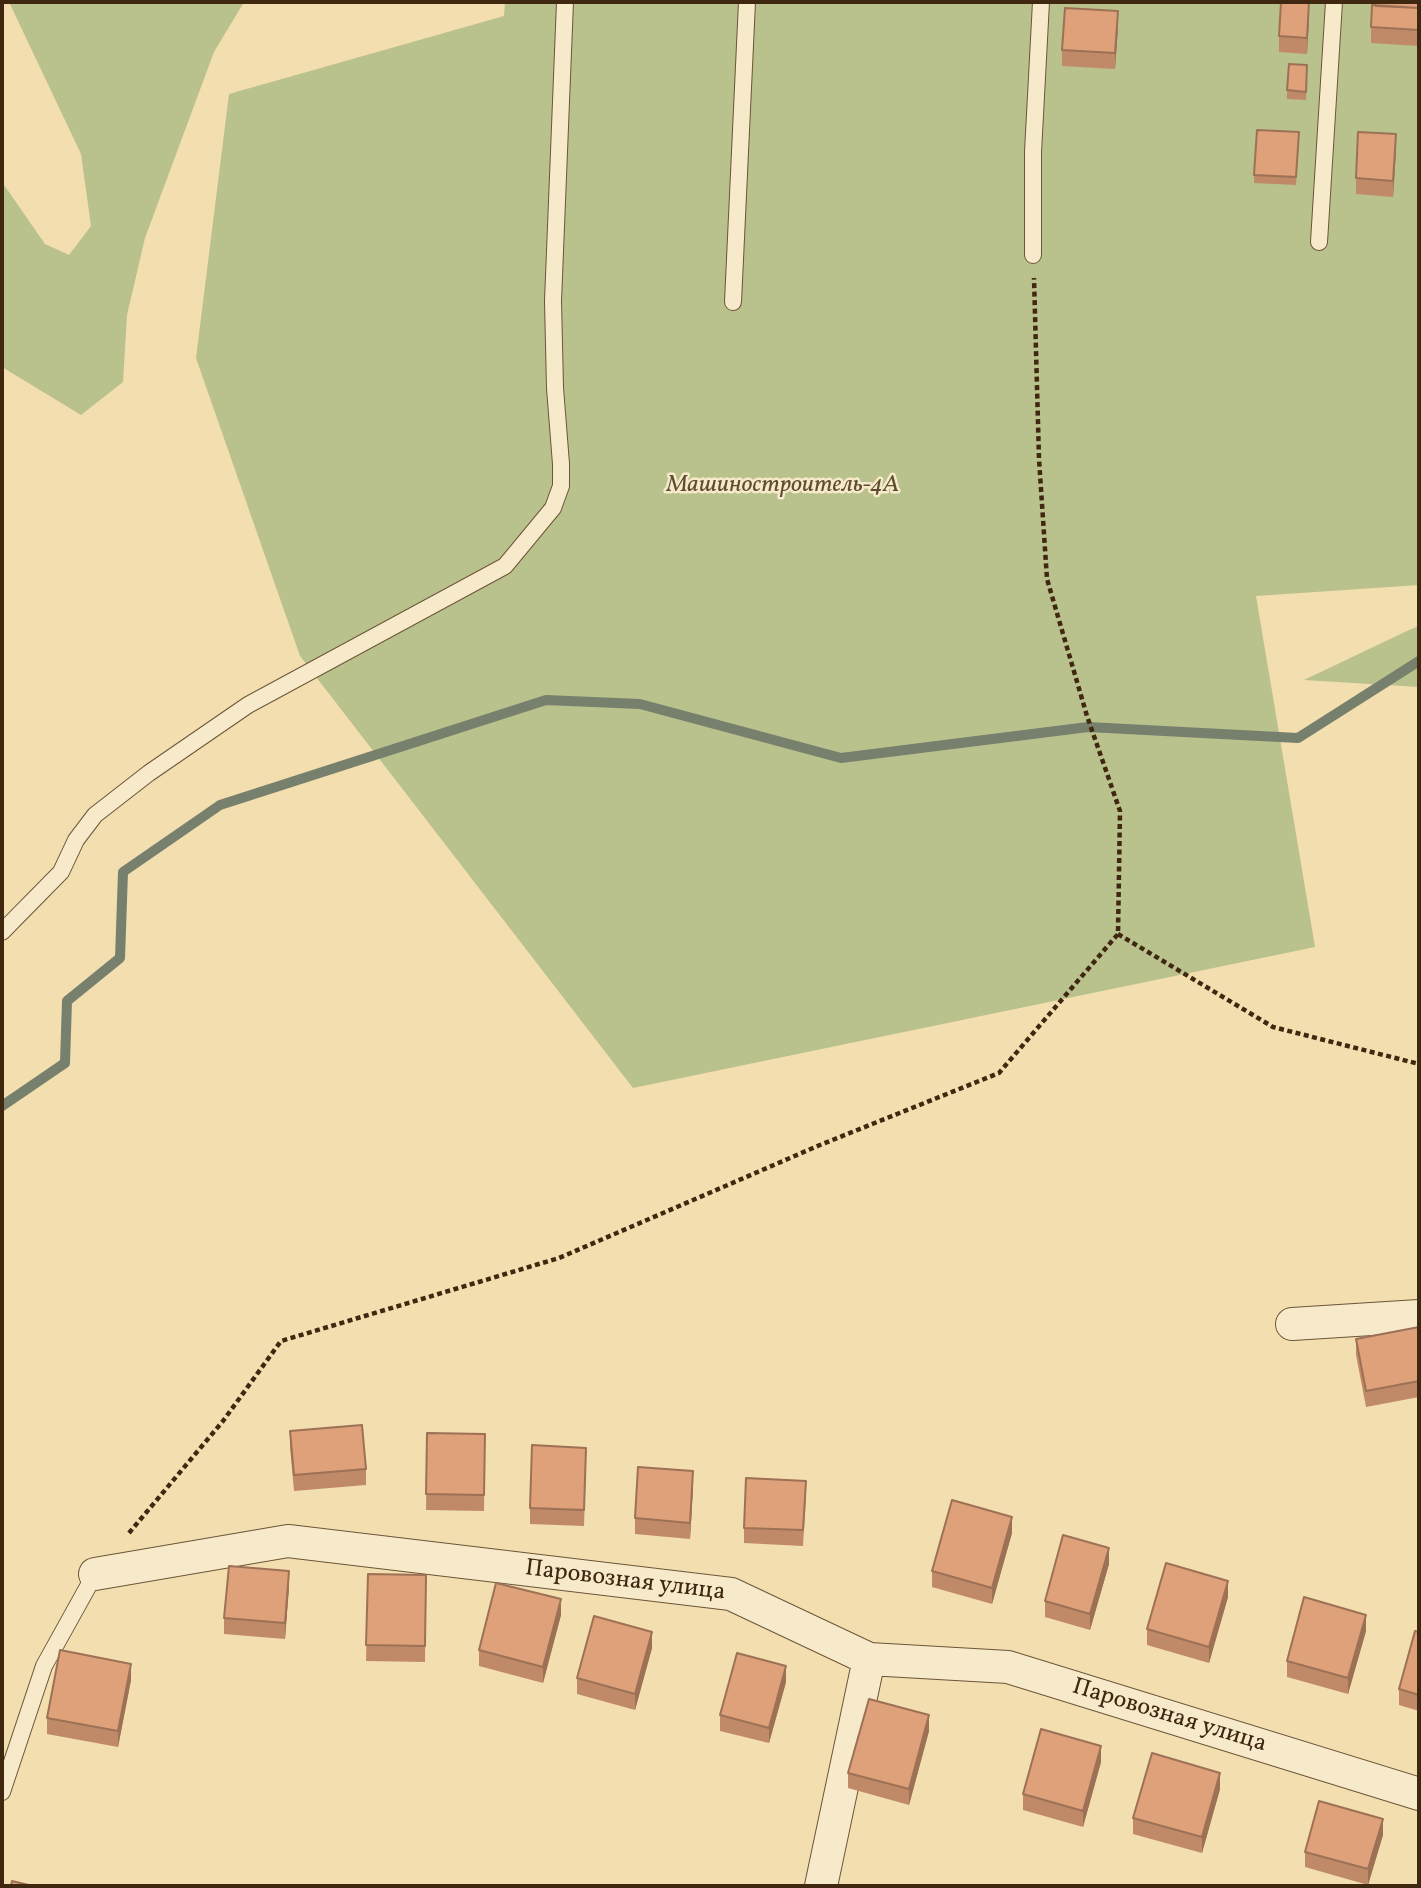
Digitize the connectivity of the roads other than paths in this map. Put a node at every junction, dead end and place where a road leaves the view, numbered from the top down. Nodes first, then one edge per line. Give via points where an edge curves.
1 (565, 2) edge
2 (747, 2) edge
3 (1041, 2) edge
4 (1334, 2) edge
5 (1319, 242) dead end
6 (1033, 255) road end
7 (733, 302) dead end
8 (2, 932) edge
9 (1419, 1316) edge
10 (1292, 1324) dead end
11 (95, 1574) joint
12 (869, 1659) junction
13 (2, 1792) edge
14 (1419, 1794) edge
15 (821, 1886) edge

1 - 8 lane via 554,301 561,486 553,508 505,566 248,705 138,781 95,815 76,840 61,872
2 - 7 lane
3 - 6 lane
4 - 5 lane
9 - 10 street
11 - 12 street, Паровозная улица via 288,1541 731,1594
11 - 13 lane via 44,1666
12 - 14 street, Паровозная улица via 1008,1667
12 - 15 street

